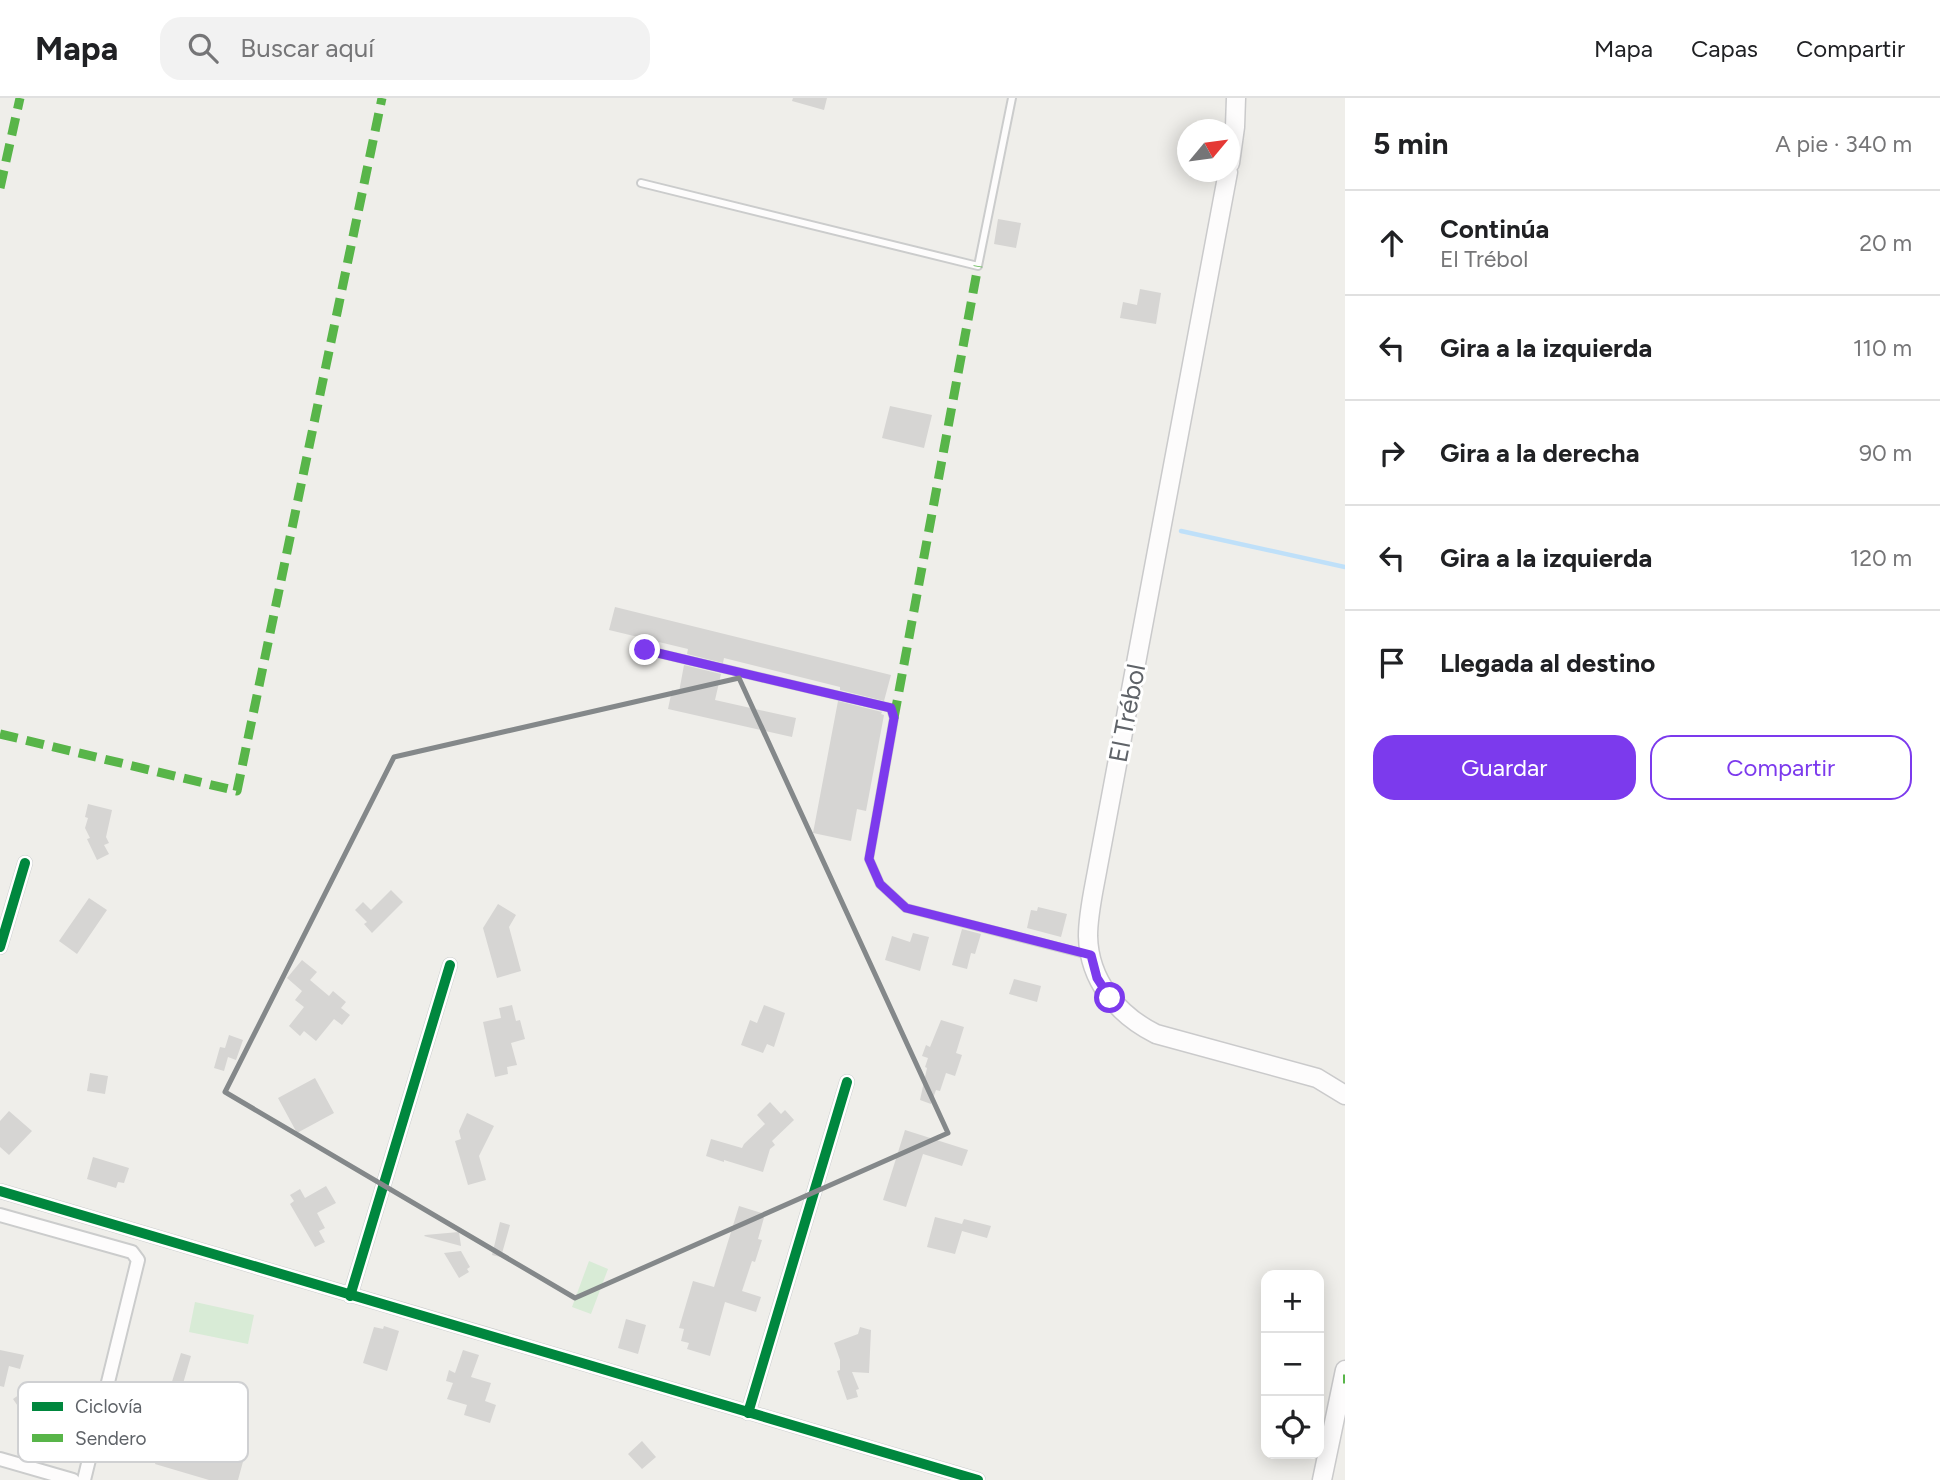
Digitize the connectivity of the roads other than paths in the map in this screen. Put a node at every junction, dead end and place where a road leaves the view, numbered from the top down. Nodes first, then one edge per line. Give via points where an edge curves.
1 (1012, 98) edge
2 (1236, 98) edge
3 (1235, 119) edge
4 (1226, 182) edge
5 (641, 183) dead end
6 (645, 650) dead end
7 (25, 863) dead end
8 (0, 947) edge
9 (1091, 955) junction
10 (450, 965) dead end
11 (847, 1082) dead end
12 (1345, 1095) edge
13 (0, 1191) edge
14 (0, 1215) edge
15 (350, 1296) junction
16 (1345, 1370) edge
17 (108, 1382) edge
18 (748, 1413) junction
19 (0, 1459) edge
20 (88, 1462) edge
21 (73, 1480) edge
22 (84, 1480) edge
23 (978, 1480) edge
24 (1322, 1480) edge

1 - 5 lane via 978,266
2 - 3 main road
4 - 9 main road, El Trébol via 1098,866 1088,936
6 - 9 lane via 891,708 894,718 869,859 880,884 906,908
7 - 8 street
9 - 12 main road, El Trébol via 1097,978 1110,998 1150,1031 1317,1078
10 - 15 street
11 - 18 street
13 - 15 street
14 - 17 street via 132,1252 138,1260
15 - 18 street
16 - 24 main road
18 - 23 street
19 - 21 street
20 - 22 street

